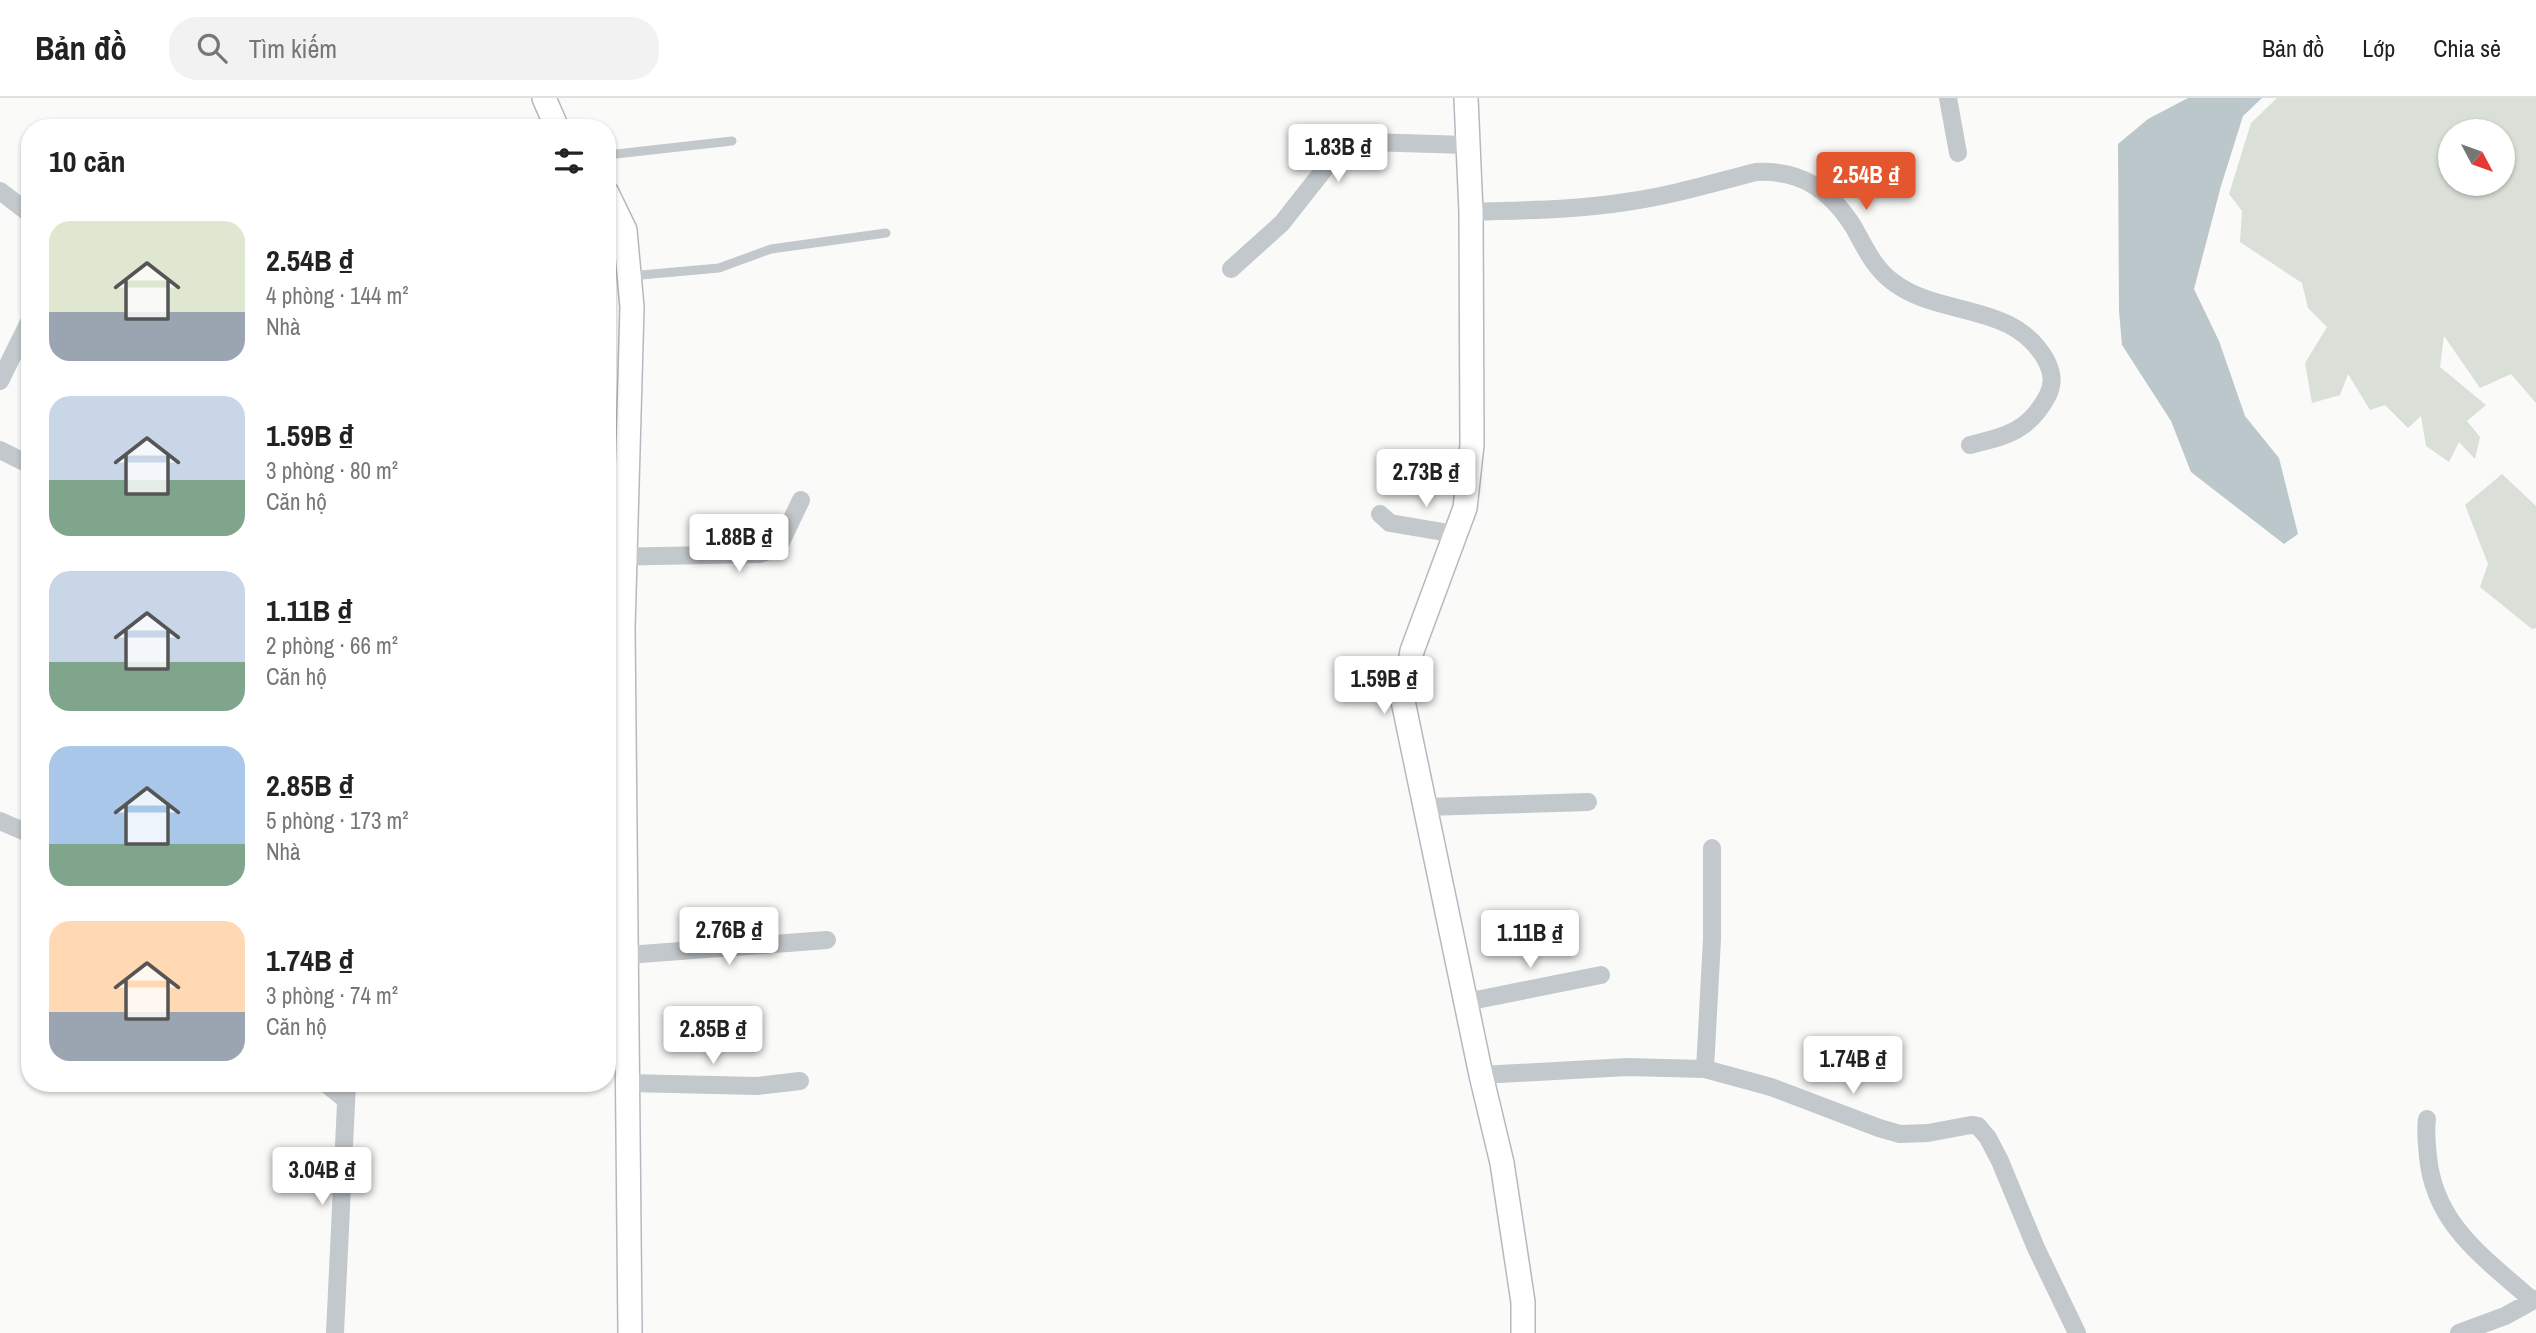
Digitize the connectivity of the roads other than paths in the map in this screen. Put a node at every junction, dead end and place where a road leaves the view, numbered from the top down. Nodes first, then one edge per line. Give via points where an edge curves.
1 (544, 98) edge
2 (1466, 98) edge
3 (1948, 98) edge
4 (553, 119) edge
5 (732, 141) dead end
6 (1467, 145) junction
7 (1958, 153) dead end
8 (616, 154) edge
9 (0, 191) edge
10 (21, 207) edge
11 (616, 212) edge
12 (1471, 212) junction
13 (886, 233) dead end
14 (1231, 269) dead end
15 (630, 276) junction
16 (21, 338) edge
17 (0, 381) edge
18 (1970, 444) dead end
19 (0, 450) edge
20 (21, 460) edge
21 (801, 500) dead end
22 (1380, 514) dead end
23 (1455, 534) junction
24 (616, 543) edge
25 (616, 558) edge
26 (616, 576) edge
27 (1588, 802) dead end
28 (1426, 807) junction
29 (0, 821) edge
30 (21, 830) edge
31 (1712, 848) dead end
32 (827, 940) dead end
33 (627, 956) junction
34 (1601, 975) dead end
35 (1466, 1002) junction
36 (1705, 1069) junction
37 (1481, 1075) junction
38 (800, 1081) dead end
39 (628, 1083) junction
40 (346, 1092) edge
41 (2427, 1119) dead end
42 (2534, 1300) edge
43 (335, 1333) edge
44 (630, 1333) edge
45 (1523, 1333) edge
46 (2077, 1333) edge
47 (2459, 1333) edge

1 - 4 street
2 - 6 street
3 - 7 street
5 - 8 lane
6 - 12 street
6 - 14 street via 1367,142 1348,147 1276,229
9 - 10 street
11 - 15 street via 625,230
12 - 18 street via 1589,207 1653,198 1756,172 1795,175 1826,194 1890,280 1910,293 2015,326 2044,357 2053,382 2038,410 2009,435
12 - 23 street via 1472,445 1465,508
13 - 15 lane via 771,249 719,268
15 - 24 street via 632,307
16 - 17 street
19 - 20 street
21 - 25 street via 780,544 768,552
22 - 23 street via 1390,523
23 - 28 street via 1412,651 1403,701
26 - 33 street
27 - 28 street
28 - 35 street
29 - 30 street
31 - 36 street
32 - 33 street
33 - 39 street
34 - 35 street
35 - 37 street
36 - 37 street via 1627,1067
36 - 46 street via 1771,1087 1900,1134 1978,1126 2000,1161
37 - 45 street via 1502,1163 1523,1302
38 - 39 street via 746,1086
39 - 44 street
40 - 43 street
41 - 42 street via 2430,1171 2445,1215 2464,1239
42 - 47 street

